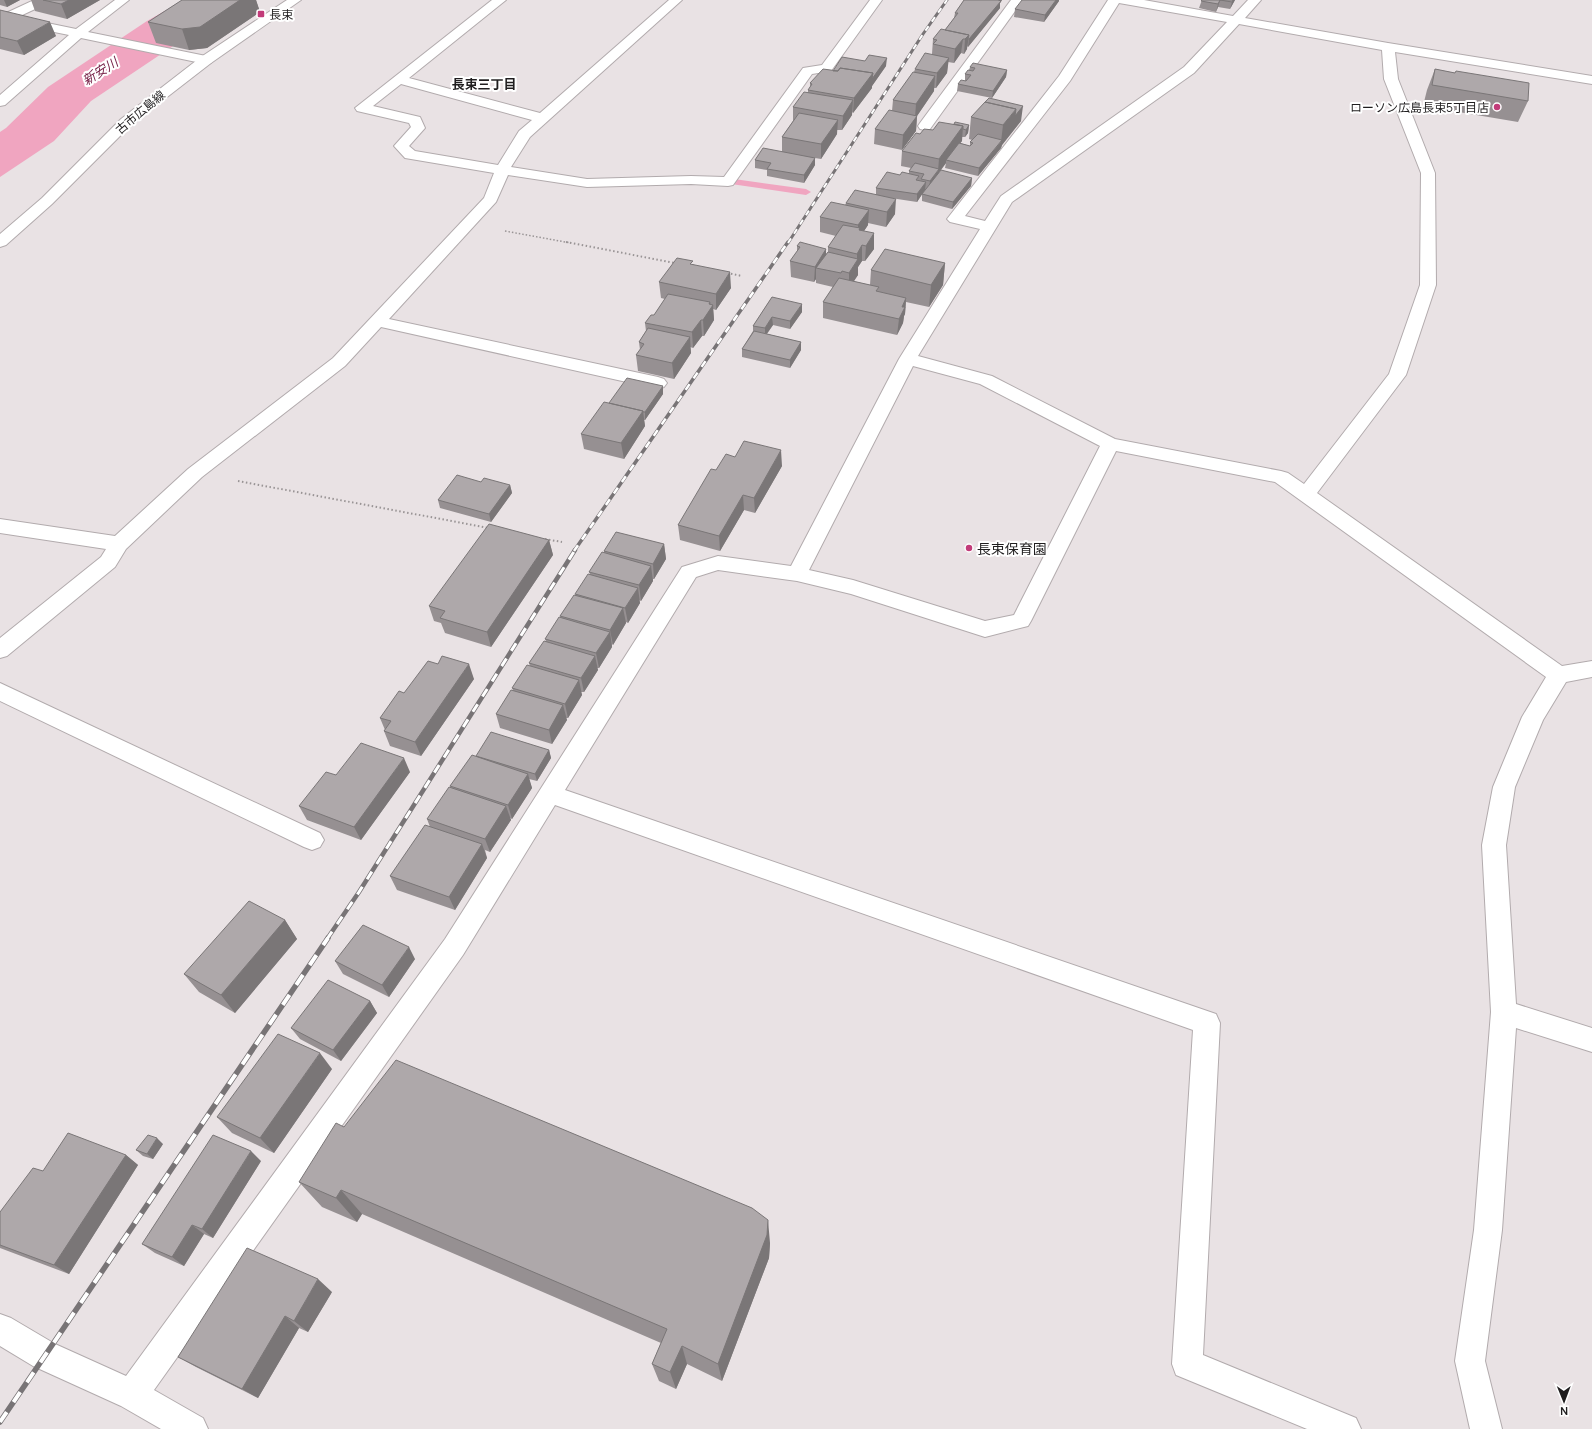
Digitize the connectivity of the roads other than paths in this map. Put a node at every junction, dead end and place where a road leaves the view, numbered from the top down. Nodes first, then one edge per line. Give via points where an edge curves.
1 (44, 0) edge
2 (123, 0) edge
3 (295, 0) edge
4 (500, 0) edge
5 (676, 0) edge
6 (876, 0) edge
7 (1017, 0) edge
8 (1114, 0) edge
9 (1123, 0) edge
10 (1255, 0) edge
11 (1151, 2) edge
12 (2, 18) edge
13 (1235, 20) junction
14 (78, 34) junction
15 (1388, 47) junction
16 (206, 60) junction
17 (399, 78) junction
18 (1592, 80) edge
19 (0, 102) edge
20 (542, 118) junction
21 (925, 126) dead end
22 (502, 170) junction
23 (989, 226) junction
24 (0, 242) edge
25 (377, 322) junction
26 (908, 358) junction
27 (658, 383) edge
28 (1110, 444) junction
29 (1306, 495) junction
30 (0, 526) edge
31 (119, 544) junction
32 (797, 574) junction
33 (0, 650) edge
34 (1592, 669) edge
35 (1559, 675) junction
36 (0, 691) edge
37 (550, 794) junction
38 (312, 840) dead end
39 (1504, 1012) junction
40 (1592, 1040) edge
41 (0, 1329) edge
42 (132, 1395) junction
43 (192, 1429) edge
44 (1345, 1429) edge
45 (1486, 1429) edge

1 - 12 street
2 - 14 street
3 - 16 street, 古市広島線
4 - 17 street
5 - 20 street
6 - 22 street via 826,68 808,71 728,182 690,180 587,183
7 - 21 street
8 - 23 street via 1065,78 955,219
9 - 11 street
10 - 13 street
11 - 13 street
12 - 14 street
13 - 15 street
13 - 23 street via 1190,70 1006,199
14 - 16 street
14 - 19 street
15 - 18 street
15 - 29 street via 1391,79 1428,173 1428,285 1397,375
16 - 24 street, 古市広島線 via 126,122 46,201
17 - 20 street
17 - 22 street via 362,108 415,120 418,128 401,146 410,155
20 - 22 street via 524,134
22 - 25 street via 491,199
23 - 26 street
25 - 27 street
25 - 31 street via 339,362 195,473
26 - 28 street via 986,380
26 - 32 street
28 - 29 street via 1281,477
28 - 32 street via 1021,621 985,629 853,587
29 - 35 street
30 - 31 street
31 - 33 street via 108,562
32 - 37 street via 718,563 689,572
34 - 35 street
35 - 39 street via 1532,717 1504,787 1494,844
36 - 38 street
37 - 42 street via 454,947
37 - 44 street via 1207,1023 1187,1364
39 - 40 street
39 - 45 street via 1488,1230 1470,1360
41 - 42 street via 44,1355
42 - 43 street

